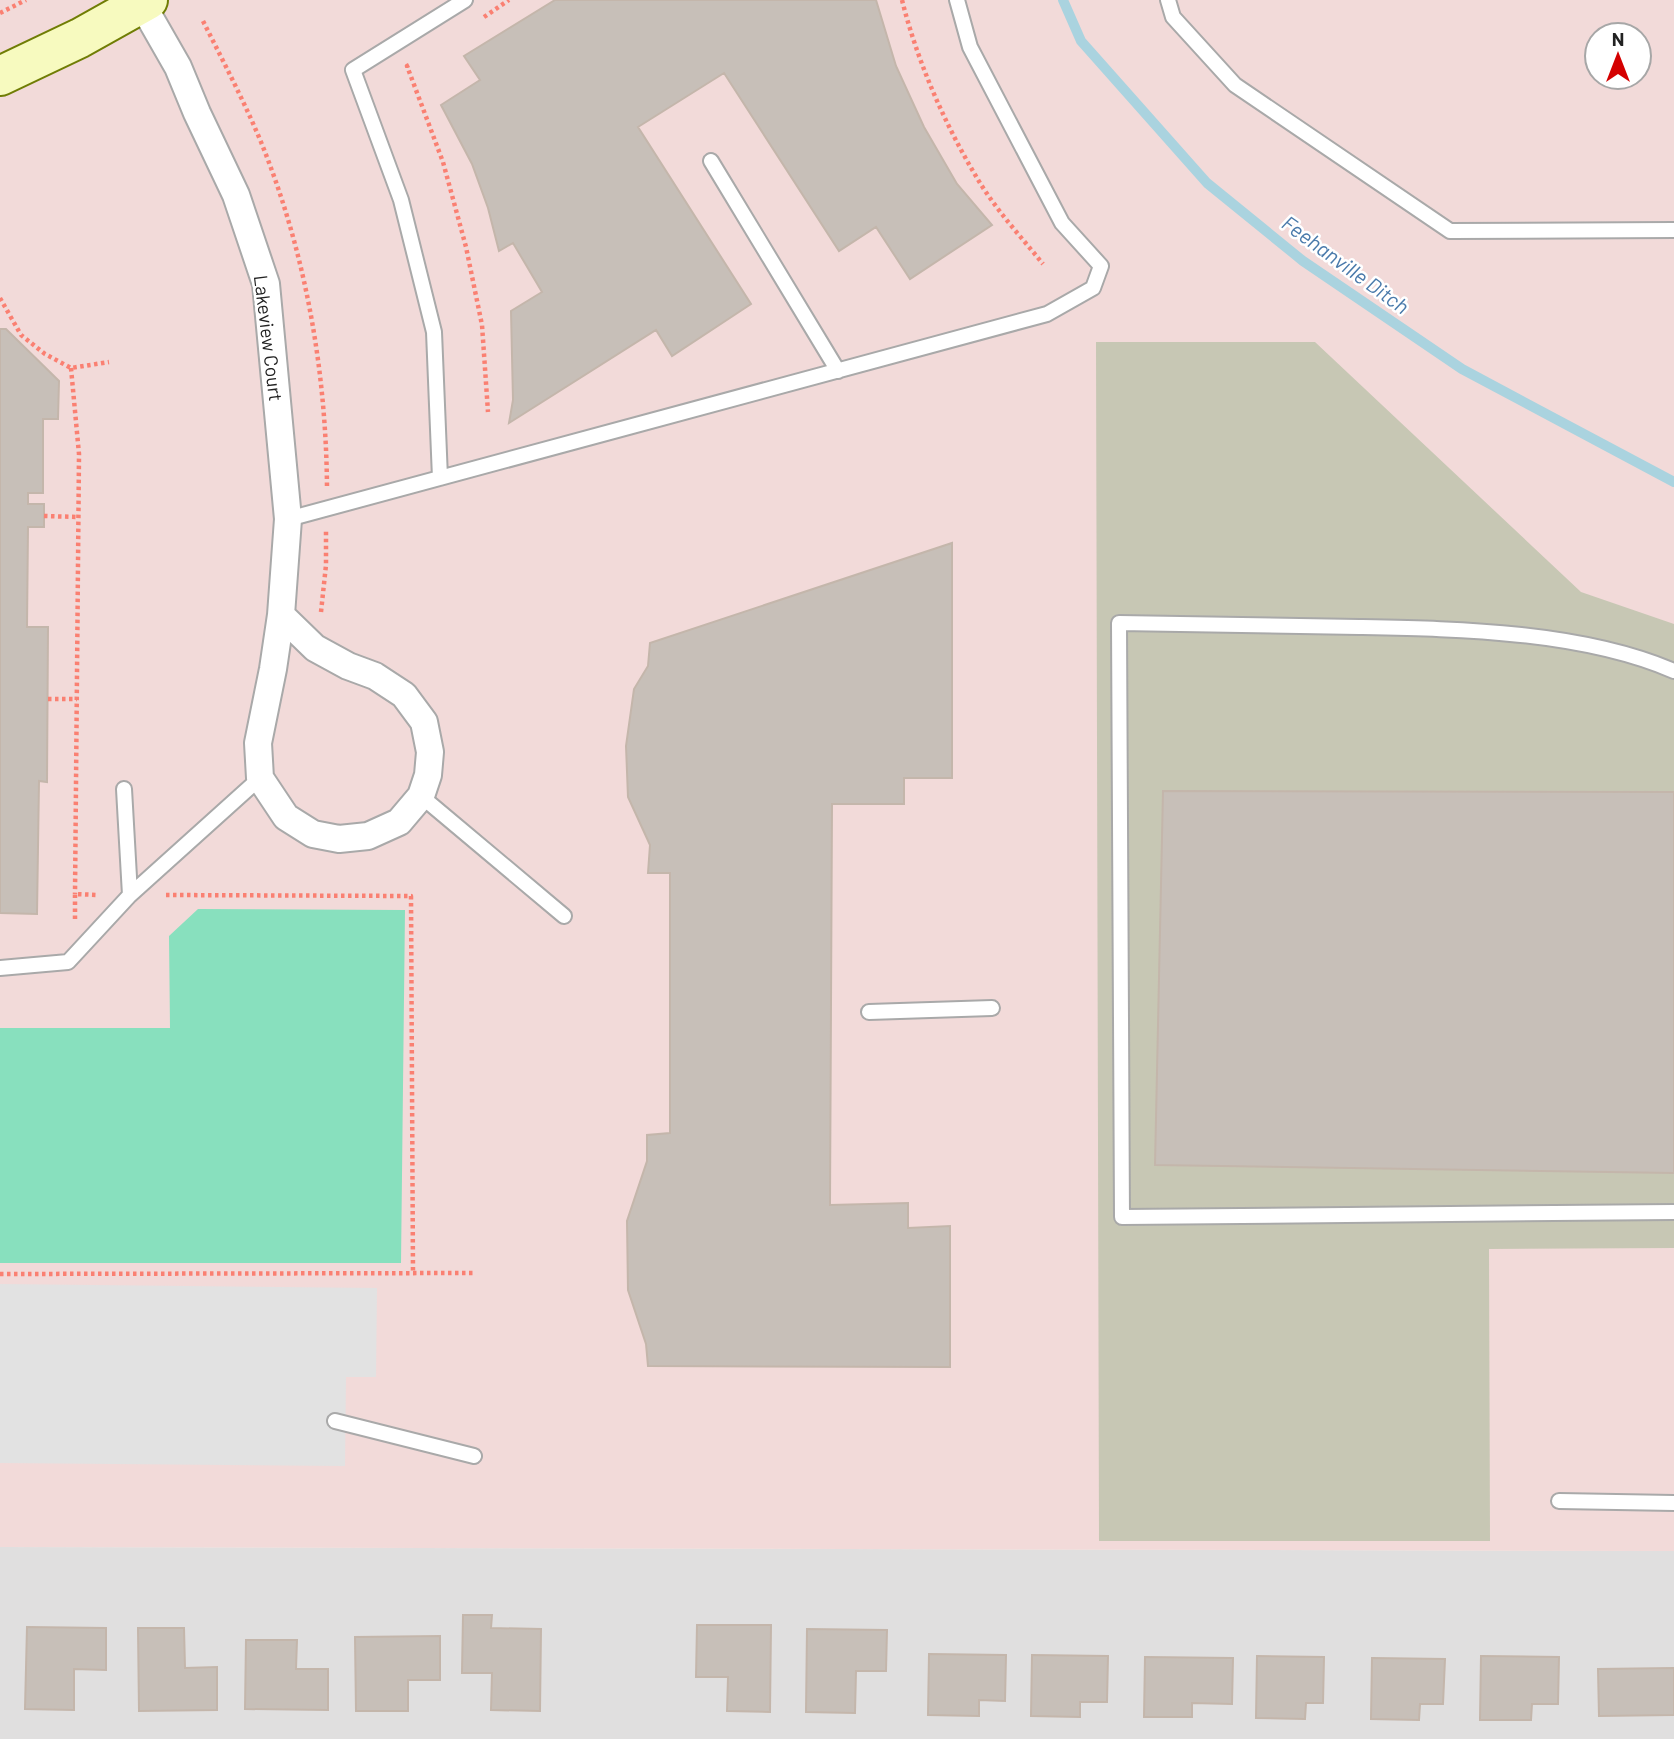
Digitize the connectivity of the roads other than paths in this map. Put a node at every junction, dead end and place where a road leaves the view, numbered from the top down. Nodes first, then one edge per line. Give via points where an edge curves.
1 (465, 0) edge
2 (957, 0) edge
3 (1168, 0) edge
4 (143, 1) edge
5 (0, 76) edge
6 (711, 161) dead end
7 (1674, 230) edge
8 (838, 371) junction
9 (440, 478) junction
10 (288, 519) junction
11 (281, 615) junction
12 (1674, 671) edge
13 (260, 778) junction
14 (124, 789) dead end
15 (421, 796) junction
16 (130, 895) junction
17 (564, 916) dead end
18 (0, 968) edge
19 (992, 1008) dead end
20 (869, 1012) dead end
21 (1674, 1212) edge
22 (335, 1421) dead end
23 (474, 1456) dead end
24 (1559, 1501) dead end
25 (1674, 1503) edge

1 - 9 lane via 353,71 401,200 434,332
2 - 8 lane via 970,47 1062,223 1101,266 1093,288 1047,314
3 - 7 lane via 1173,17 1235,85 1450,231
4 - 5 street via 80,38
4 - 10 street, Lakeview Court via 236,195 266,284
6 - 8 lane
8 - 9 lane
9 - 10 lane
10 - 11 street, Lakeview Court
11 - 13 street, Lakeview Court via 258,743
11 - 15 street via 315,648 404,695 424,722 430,752
12 - 21 lane via 1557,639 1452,630 1119,622 1122,1217
13 - 15 street via 286,817 313,834 339,839 368,836 399,822
13 - 16 lane
14 - 16 lane
15 - 17 lane
16 - 18 lane via 68,962
19 - 20 lane
22 - 23 lane
24 - 25 lane

